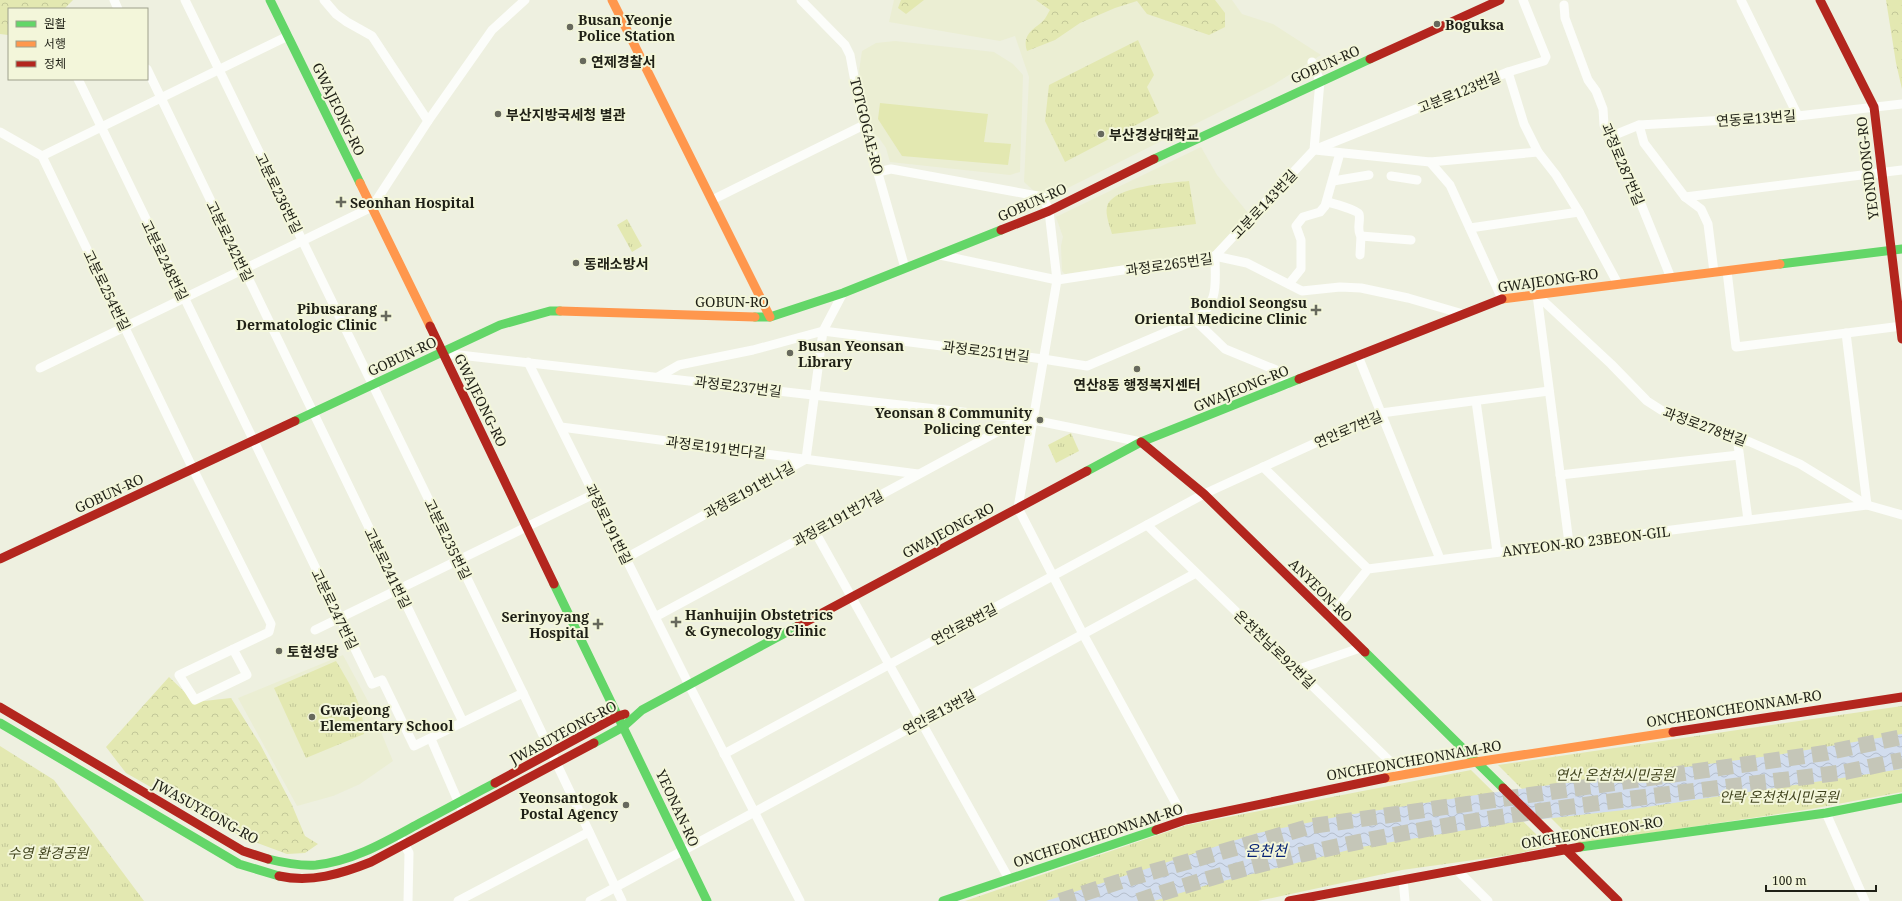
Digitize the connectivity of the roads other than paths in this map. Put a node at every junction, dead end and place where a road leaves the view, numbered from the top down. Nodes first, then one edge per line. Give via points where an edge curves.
1 (186, 0) edge
2 (270, 0) edge
3 (324, 0) edge
4 (526, 0) edge
5 (612, 0) edge
6 (801, 0) edge
7 (1500, 0) edge
8 (1523, 0) edge
9 (1740, 0) edge
10 (1820, 0) edge
11 (1564, 5) dead end
12 (288, 36) junction
13 (1312, 62) dead end
14 (219, 70) junction
15 (148, 71) edge
16 (1508, 72) junction
17 (78, 80) edge
18 (1320, 81) junction
19 (161, 98) junction
20 (1902, 104) edge
21 (1874, 107) junction
22 (1798, 116) junction
23 (428, 121) junction
24 (864, 125) junction
25 (1639, 125) junction
26 (101, 127) junction
27 (0, 132) edge
28 (1612, 136) junction
29 (1314, 150) junction
30 (1538, 152) junction
31 (1340, 153) junction
32 (42, 156) junction
33 (1430, 162) junction
34 (1902, 170) edge
35 (878, 172) junction
36 (1881, 173) junction
37 (1369, 175) dead end
38 (1391, 176) dead end
39 (1417, 180) dead end
40 (1333, 182) junction
41 (1685, 197) junction
42 (712, 200) junction
43 (1327, 202) junction
44 (372, 207) junction
45 (1049, 211) junction
46 (1579, 212) junction
47 (1470, 228) junction
48 (1361, 236) junction
49 (1411, 240) dead end
50 (302, 241) junction
51 (1902, 249) edge
52 (1890, 250) junction
53 (940, 255) junction
54 (1360, 255) dead end
55 (1215, 256) junction
56 (905, 268) junction
57 (244, 269) junction
58 (1728, 271) junction
59 (1714, 272) junction
60 (1671, 278) junction
61 (1057, 280) junction
62 (1289, 284) junction
63 (1618, 284) junction
64 (843, 293) junction
65 (1537, 295) junction
66 (184, 298) junction
67 (1502, 299) junction
68 (1463, 314) junction
69 (770, 317) junction
70 (1195, 320) junction
71 (1901, 326) edge
72 (125, 327) junction
73 (823, 331) junction
74 (1846, 333) junction
75 (1902, 339) edge
76 (442, 353) junction
77 (1358, 356) junction
78 (1043, 359) junction
79 (528, 362) junction
80 (40, 368) dead end
81 (658, 377) junction
82 (372, 385) junction
83 (1286, 385) junction
84 (1549, 391) junction
85 (814, 395) junction
86 (1476, 401) junction
87 (313, 413) junction
88 (1381, 413) junction
89 (1021, 418) junction
90 (1033, 420) junction
91 (561, 428) junction
92 (1737, 437) junction
93 (253, 441) junction
94 (1142, 442) junction
95 (1739, 455) junction
96 (806, 459) junction
97 (1263, 467) junction
98 (193, 469) junction
99 (918, 474) junction
100 (1560, 476) junction
101 (594, 494) junction
102 (1204, 494) junction
103 (1867, 505) junction
104 (1018, 508) junction
105 (1902, 514) edge
106 (1748, 520) junction
107 (1147, 525) junction
108 (527, 527) junction
109 (814, 530) junction
110 (1569, 543) junction
111 (1497, 552) junction
112 (626, 558) junction
113 (0, 559) edge
114 (1440, 559) junction
115 (458, 560) junction
116 (1368, 569) junction
117 (1196, 573) junction
118 (1053, 576) junction
119 (399, 590) junction
120 (852, 598) junction
121 (654, 617) junction
122 (340, 618) junction
123 (1329, 618) junction
124 (315, 630) dead end
125 (1083, 634) junction
126 (1360, 648) junction
127 (233, 649) junction
128 (889, 664) junction
129 (1296, 670) junction
130 (689, 685) junction
131 (523, 693) junction
132 (1902, 697) edge
133 (0, 707) edge
134 (642, 710) junction
135 (618, 716) junction
136 (464, 722) junction
137 (920, 722) junction
138 (0, 723) edge
139 (623, 727) junction
140 (431, 739) junction
141 (551, 754) junction
142 (724, 754) junction
143 (1476, 762) junction
144 (556, 763) junction
145 (1403, 774) junction
146 (1902, 798) edge
147 (459, 803) junction
148 (754, 812) junction
149 (464, 813) junction
150 (1826, 813) junction
151 (1185, 820) junction
152 (589, 832) junction
153 (399, 835) junction
154 (404, 845) junction
155 (1563, 847) junction
156 (683, 851) junction
157 (1456, 869) junction
158 (1009, 879) junction
159 (1403, 879) junction
160 (615, 888) junction
161 (1306, 899) edge
162 (408, 901) edge
163 (458, 901) edge
164 (590, 901) edge
165 (622, 901) edge
166 (707, 901) edge
167 (800, 901) edge
168 (943, 901) edge
169 (1289, 901) edge
170 (1404, 901) edge
171 (1488, 901) edge
172 (1618, 901) edge
173 (1865, 901) edge

1 - 14 street, 고분로236번길
2 - 12 main road, GWAJEONG-RO
3 - 23 street via 336,14 372,36
4 - 23 street via 492,30
5 - 42 main road
6 - 24 street, TOTGOGAE-RO via 845,45 850,55
7 - 18 main road, GOBUN-RO
8 - 16 street, 고분로123번길 via 1546,57 1544,61
9 - 22 street
10 - 21 main road, YEONDONG-RO
11 - 28 street, 과정로287번길 via 1565,18 1588,80 1596,91 1603,109 1604,126
12 - 14 street
12 - 44 main road, GWAJEONG-RO
13 - 18 street
14 - 19 street
14 - 50 street, 고분로236번길
15 - 19 street, 고분로242번길
16 - 29 street, 고분로123번길
16 - 30 street via 1524,124
17 - 26 street, 고분로248번길
18 - 29 street
18 - 45 main road, GOBUN-RO via 1188,142
19 - 26 street
19 - 57 street, 고분로242번길
20 - 21 street, 연동로13번길
21 - 22 street, 연동로13번길
21 - 36 main road, YEONDONG-RO
22 - 25 street, 연동로13번길
23 - 44 street
24 - 35 street, TOTGOGAE-RO
24 - 42 street
25 - 28 street, 연동로13번길
25 - 41 street via 1644,143
26 - 32 street
26 - 66 street, 고분로248번길
27 - 32 street
28 - 60 street, 과정로287번길
29 - 31 street
29 - 55 street, 고분로143번길
30 - 33 street
30 - 46 street
31 - 33 street
31 - 40 street
32 - 72 street, 고분로254번길
33 - 47 street via 1450,185
34 - 36 street
35 - 45 street via 891,169 1043,197
35 - 56 street, TOTGOGAE-RO
36 - 41 street
36 - 52 main road, YEONDONG-RO
37 - 40 street
38 - 39 street
40 - 43 street
41 - 59 street via 1701,208 1708,224
42 - 69 main road
43 - 48 street via 1357,212
43 - 62 street via 1320,212 1302,217 1296,226 1301,240 1301,269
44 - 50 street
44 - 76 main road, GWAJEONG-RO
45 - 53 main road, GOBUN-RO
45 - 61 street
46 - 47 street
46 - 63 street
47 - 67 street
48 - 49 street
48 - 54 street
50 - 57 street
50 - 82 street, 고분로236번길
51 - 52 main road, GWAJEONG-RO
52 - 58 main road, GWAJEONG-RO
52 - 71 main road, YEONDONG-RO
53 - 56 main road, GOBUN-RO
53 - 61 street, 과정로265번길
55 - 61 street, 과정로265번길
55 - 62 street, 과정로265번길 via 1247,263
55 - 70 street via 1215,294 1210,305
56 - 64 main road, GOBUN-RO
57 - 66 street
57 - 87 street, 고분로242번길
58 - 59 main road, GWAJEONG-RO
58 - 74 street via 1736,347
59 - 60 main road, GWAJEONG-RO
60 - 63 main road, GWAJEONG-RO
61 - 78 street
62 - 68 street, 과정로265번길 via 1302,291 1340,287 1361,288
63 - 65 main road, GWAJEONG-RO
64 - 69 main road, GOBUN-RO
64 - 73 street, 과정로191번나길
65 - 67 main road, GWAJEONG-RO
65 - 84 street
65 - 92 street, 과정로278번길 via 1647,401 1679,419
66 - 72 street
66 - 93 street, 고분로248번길
67 - 68 main road, GWAJEONG-RO
68 - 77 main road, GWAJEONG-RO
69 - 76 main road, GOBUN-RO via 550,311 500,325
70 - 78 street, 과정로251번길 via 1087,366
70 - 83 street via 1225,349 1280,372
71 - 74 street
71 - 75 main road, YEONDONG-RO
72 - 80 street
72 - 98 street, 고분로254번길
73 - 78 street, 과정로251번길
73 - 81 street, 과정로251번길 via 753,350 679,365
73 - 85 street, 과정로191번나길
74 - 103 street
76 - 79 street, 과정로237번길
76 - 82 main road, GOBUN-RO
76 - 108 main road, GWAJEONG-RO
77 - 83 main road, GWAJEONG-RO
77 - 88 street
78 - 90 street
79 - 81 street, 과정로237번길
79 - 91 street, 과정로191번길
81 - 85 street, 과정로237번길
82 - 87 main road, GOBUN-RO
82 - 115 street, 고분로235번길
83 - 94 main road, GWAJEONG-RO
84 - 86 street, 연안로7번길
84 - 100 street
85 - 89 street, 과정로237번길
85 - 96 street, 과정로191번나길
86 - 88 street, 연안로7번길
86 - 111 street
87 - 93 main road, GOBUN-RO
87 - 119 street, 고분로241번길
88 - 97 street, 연안로7번길
88 - 114 street
89 - 90 street, 과정로237번길
89 - 99 street, 과정로191번가길
90 - 94 street, 과정로237번길
90 - 104 street
91 - 96 street, 과정로191번다길
91 - 101 street, 과정로191번길
92 - 95 street
92 - 103 street, 과정로278번길 via 1800,464
93 - 98 main road, GOBUN-RO
93 - 122 street, 고분로247번길
94 - 102 main road, ANYEON-RO
94 - 104 main road, GWAJEONG-RO
95 - 100 street
95 - 106 street
96 - 99 street, 과정로191번다길
96 - 112 street, 과정로191번나길
97 - 102 street, 연안로7번길
97 - 116 street
98 - 113 main road, GOBUN-RO
98 - 127 street, 고분로254번길 via 271,624 269,632
99 - 109 street, 과정로191번가길
100 - 110 street
101 - 108 street
101 - 112 street, 과정로191번길
102 - 107 street, 연안로8번길
102 - 123 main road, ANYEON-RO
103 - 105 street, 과정로278번길
103 - 106 street, ANYEON-RO 23BEON-GIL
104 - 118 street
104 - 120 main road, GWAJEONG-RO
106 - 110 street, ANYEON-RO 23BEON-GIL
107 - 117 street, 온천천남로92번길
107 - 118 street, 연안로8번길
108 - 115 street
108 - 135 main road, GWAJEONG-RO
109 - 120 street
109 - 121 street, 과정로191번가길
110 - 111 street, ANYEON-RO 23BEON-GIL
111 - 114 street, ANYEON-RO 23BEON-GIL
112 - 121 street, 과정로191번길
114 - 116 street, ANYEON-RO 23BEON-GIL
115 - 119 street
115 - 131 street, 고분로235번길
116 - 123 street
117 - 125 street, 연안로13번길
117 - 129 street, 온천천남로92번길
118 - 125 street
118 - 128 street, 연안로8번길
119 - 122 street
119 - 136 street, 고분로241번길
120 - 128 street
120 - 130 main road, GWAJEONG-RO
121 - 130 street, 과정로191번길
122 - 124 street
122 - 140 street, 고분로247번길 via 372,684 382,680 414,746
123 - 126 main road, ANYEON-RO
125 - 137 street, 연안로13번길
125 - 151 street
126 - 129 street
126 - 143 main road, ANYEON-RO
127 - 127 street via 180,675 195,700 247,675
128 - 137 street
128 - 142 street, 연안로8번길
129 - 145 street, 온천천남로92번길
130 - 134 main road, GWAJEONG-RO
130 - 142 street, 과정로191번길
131 - 136 street
131 - 141 street, 고분로235번길
132 - 143 main road, ONCHEONCHEONNAM-RO
133 - 153 main road, JWASUYEONG-RO via 243,850 273,860 310,866 357,855
134 - 135 main road, JWASUYEONG-RO
134 - 139 main road, JWASUYEONG-RO
135 - 139 main road, GWAJEONG-RO
135 - 141 main road, JWASUYEONG-RO
136 - 140 street
137 - 148 street, 연안로13번길
137 - 158 street
138 - 154 main road, JWASUYEONG-RO via 239,864 271,874 308,879 355,869
139 - 144 main road, JWASUYEONG-RO
139 - 156 main road, YEONAN-RO
140 - 147 street
141 - 144 street, 고분로235번길
141 - 147 main road, JWASUYEONG-RO
142 - 148 street, 과정로191번길
143 - 145 main road, ONCHEONCHEONNAM-RO
143 - 155 main road, ANYEON-RO
144 - 149 main road, JWASUYEONG-RO
144 - 152 street, 고분로235번길
145 - 151 main road, ONCHEONCHEONNAM-RO
146 - 150 main road, ONCHEONCHEON-RO
147 - 149 street
147 - 153 main road, JWASUYEONG-RO
148 - 156 street, 연안로13번길
148 - 167 street, 과정로191번길
149 - 154 main road, JWASUYEONG-RO
150 - 155 main road, ONCHEONCHEON-RO
150 - 173 street
151 - 158 main road, ONCHEONCHEONNAM-RO
152 - 160 street, 고분로235번길
152 - 163 street
153 - 154 street
154 - 162 street via 409,853
155 - 157 main road, ONCHEONCHEON-RO
155 - 172 main road
156 - 160 street, 연안로13번길
156 - 166 main road, YEONAN-RO
157 - 159 main road, ONCHEONCHEON-RO
157 - 171 street
158 - 168 main road, ONCHEONCHEONNAM-RO
159 - 161 main road, ONCHEONCHEON-RO
159 - 170 street
160 - 164 street, 연안로13번길
160 - 165 street, 고분로235번길
161 - 169 main road, ONCHEONCHEON-RO

